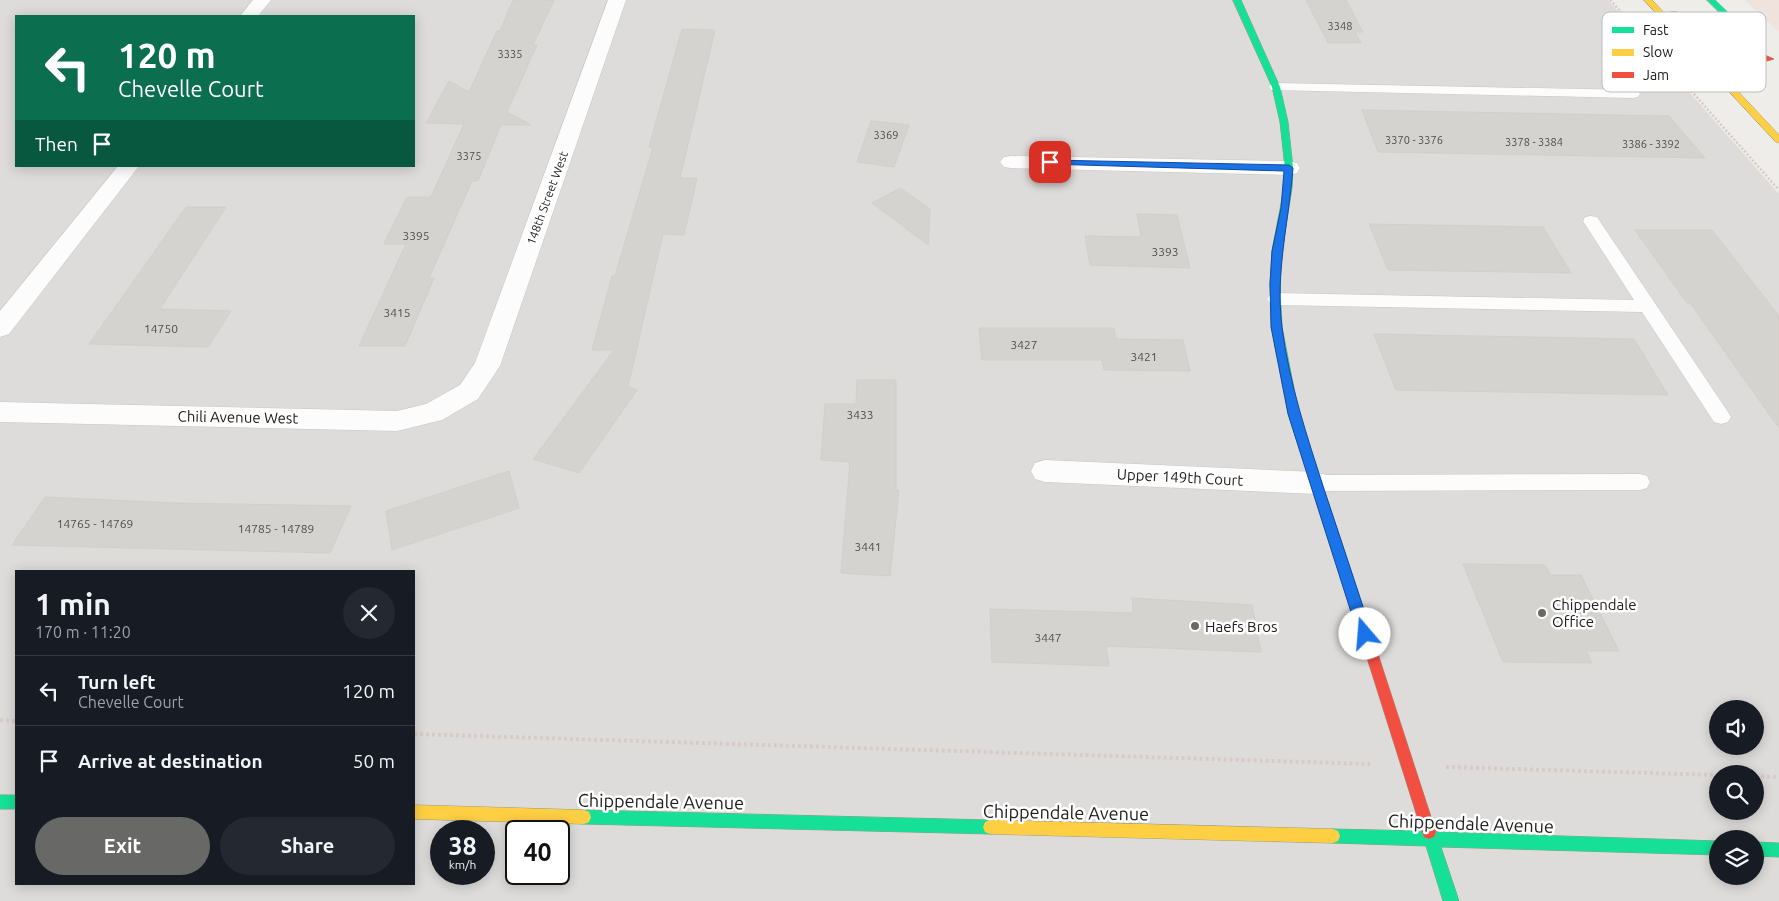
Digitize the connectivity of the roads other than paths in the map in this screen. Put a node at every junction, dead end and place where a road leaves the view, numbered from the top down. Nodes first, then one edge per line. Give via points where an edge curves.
1 (262, 0) edge
2 (617, 0) edge
3 (1237, 0) edge
4 (1648, 0) edge
5 (1658, 0) edge
6 (1711, 0) edge
7 (1659, 12) edge
8 (1672, 12) edge
9 (1724, 12) edge
10 (250, 15) edge
11 (1766, 52) edge
12 (1776, 62) edge
13 (1276, 88) junction
14 (1734, 92) edge
15 (1633, 94) dead end
16 (1779, 140) edge
17 (1011, 162) dead end
18 (128, 167) edge
19 (1289, 168) junction
20 (1591, 221) dead end
21 (1276, 299) junction
22 (1647, 306) junction
23 (0, 328) edge
24 (469, 392) joint
25 (0, 412) edge
26 (1721, 417) dead end
27 (1045, 471) dead end
28 (1640, 482) dead end
29 (1316, 483) junction
30 (0, 802) edge
31 (15, 802) edge
32 (415, 812) edge
33 (1432, 838) junction
34 (1709, 848) edge
35 (1764, 849) edge
36 (1779, 850) edge
37 (1451, 901) edge

1 - 10 street
2 - 24 street, 148th Street West via 487,366
3 - 13 main road
4 - 7 main road
5 - 8 main road
6 - 9 main road
11 - 12 main road
13 - 15 lane
13 - 19 main road
14 - 16 main road
17 - 19 street
18 - 23 street
19 - 21 main road via 1277,251
20 - 22 lane
21 - 22 lane
21 - 29 main road via 1284,370
22 - 26 lane
24 - 25 street, Chili Avenue West via 433,413 397,421
27 - 29 street, Upper 149th Court
28 - 29 lane
29 - 33 main road
30 - 31 main road
32 - 33 main road, Chippendale Avenue
33 - 34 main road, Chippendale Avenue
33 - 37 main road
35 - 36 main road

